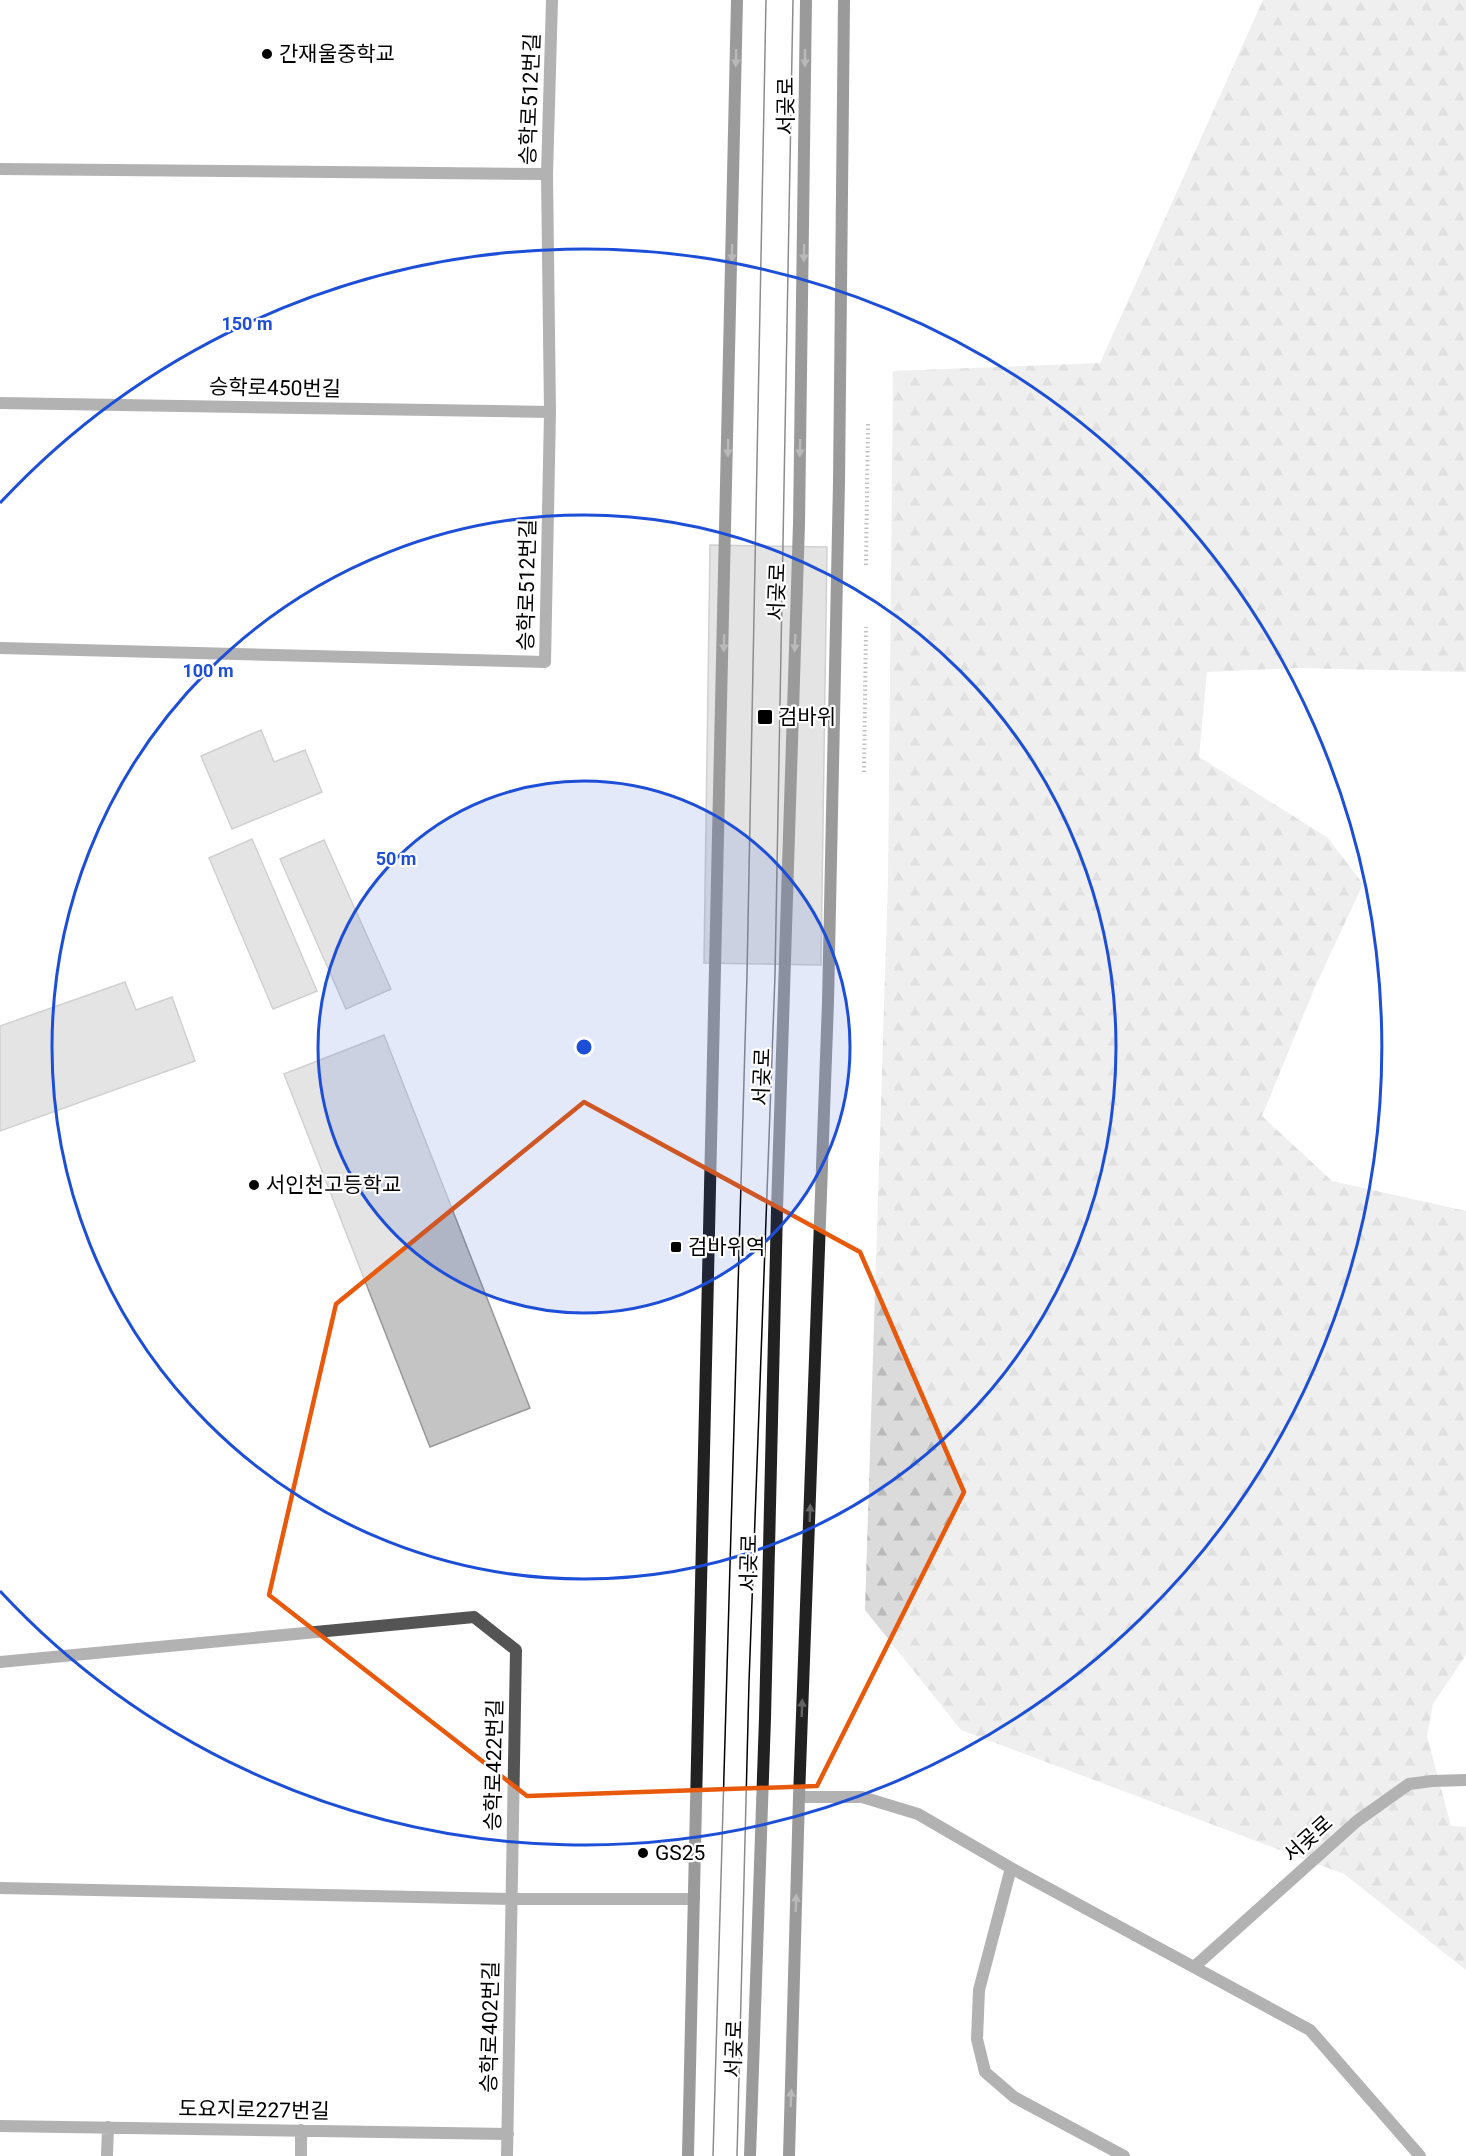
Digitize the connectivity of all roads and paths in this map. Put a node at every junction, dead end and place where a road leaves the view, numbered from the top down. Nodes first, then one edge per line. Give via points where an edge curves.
1 (552, 0) edge
2 (737, 0) edge
3 (806, 0) edge
4 (844, 0) edge
5 (0, 169) edge
6 (547, 174) junction
7 (0, 403) edge
8 (549, 412) junction
9 (868, 423) dead end
10 (866, 565) dead end
11 (866, 627) dead end
12 (0, 648) edge
13 (864, 771) dead end
14 (0, 1662) edge
15 (1466, 1780) edge
16 (799, 1797) junction
17 (1011, 1868) junction
18 (0, 1888) edge
19 (511, 1899) junction
20 (694, 1899) junction
21 (1194, 1967) junction
22 (0, 2126) edge
23 (108, 2127) junction
24 (301, 2130) junction
25 (508, 2134) junction
26 (107, 2156) edge
27 (301, 2156) edge
28 (507, 2156) edge
29 (688, 2156) edge
30 (750, 2156) edge
31 (789, 2156) edge
32 (1125, 2156) edge
33 (1420, 2156) edge

1 - 6 street, 승학로512번길
2 -> 20 main road, 서곶로
3 -> 30 main road, 서곶로 via 798,548
16 -> 4 main road via 828,1002
5 - 6 street
6 - 8 street, 승학로512번길
7 - 8 street, 승학로450번길
8 - 12 street, 승학로512번길 via 545,662
9 - 10 path
11 - 13 path
14 - 19 street, 승학로422번길 via 474,1617 516,1650
15 - 21 street, 서곶로 via 1409,1784 1357,1821
16 - 17 street via 862,1797 918,1814
31 -> 16 main road
17 - 21 street
17 - 32 street via 979,1990 977,2039 985,2072 1014,2097
18 - 19 street
19 - 20 street
19 - 25 street, 승학로402번길
20 - 29 main road, 서곶로
21 - 33 street via 1310,2030
22 - 23 street, 도요지로227번길
23 - 24 street, 도요지로227번길
23 - 26 street
24 - 25 street, 도요지로227번길
24 - 27 street
25 - 28 street, 승학로402번길

